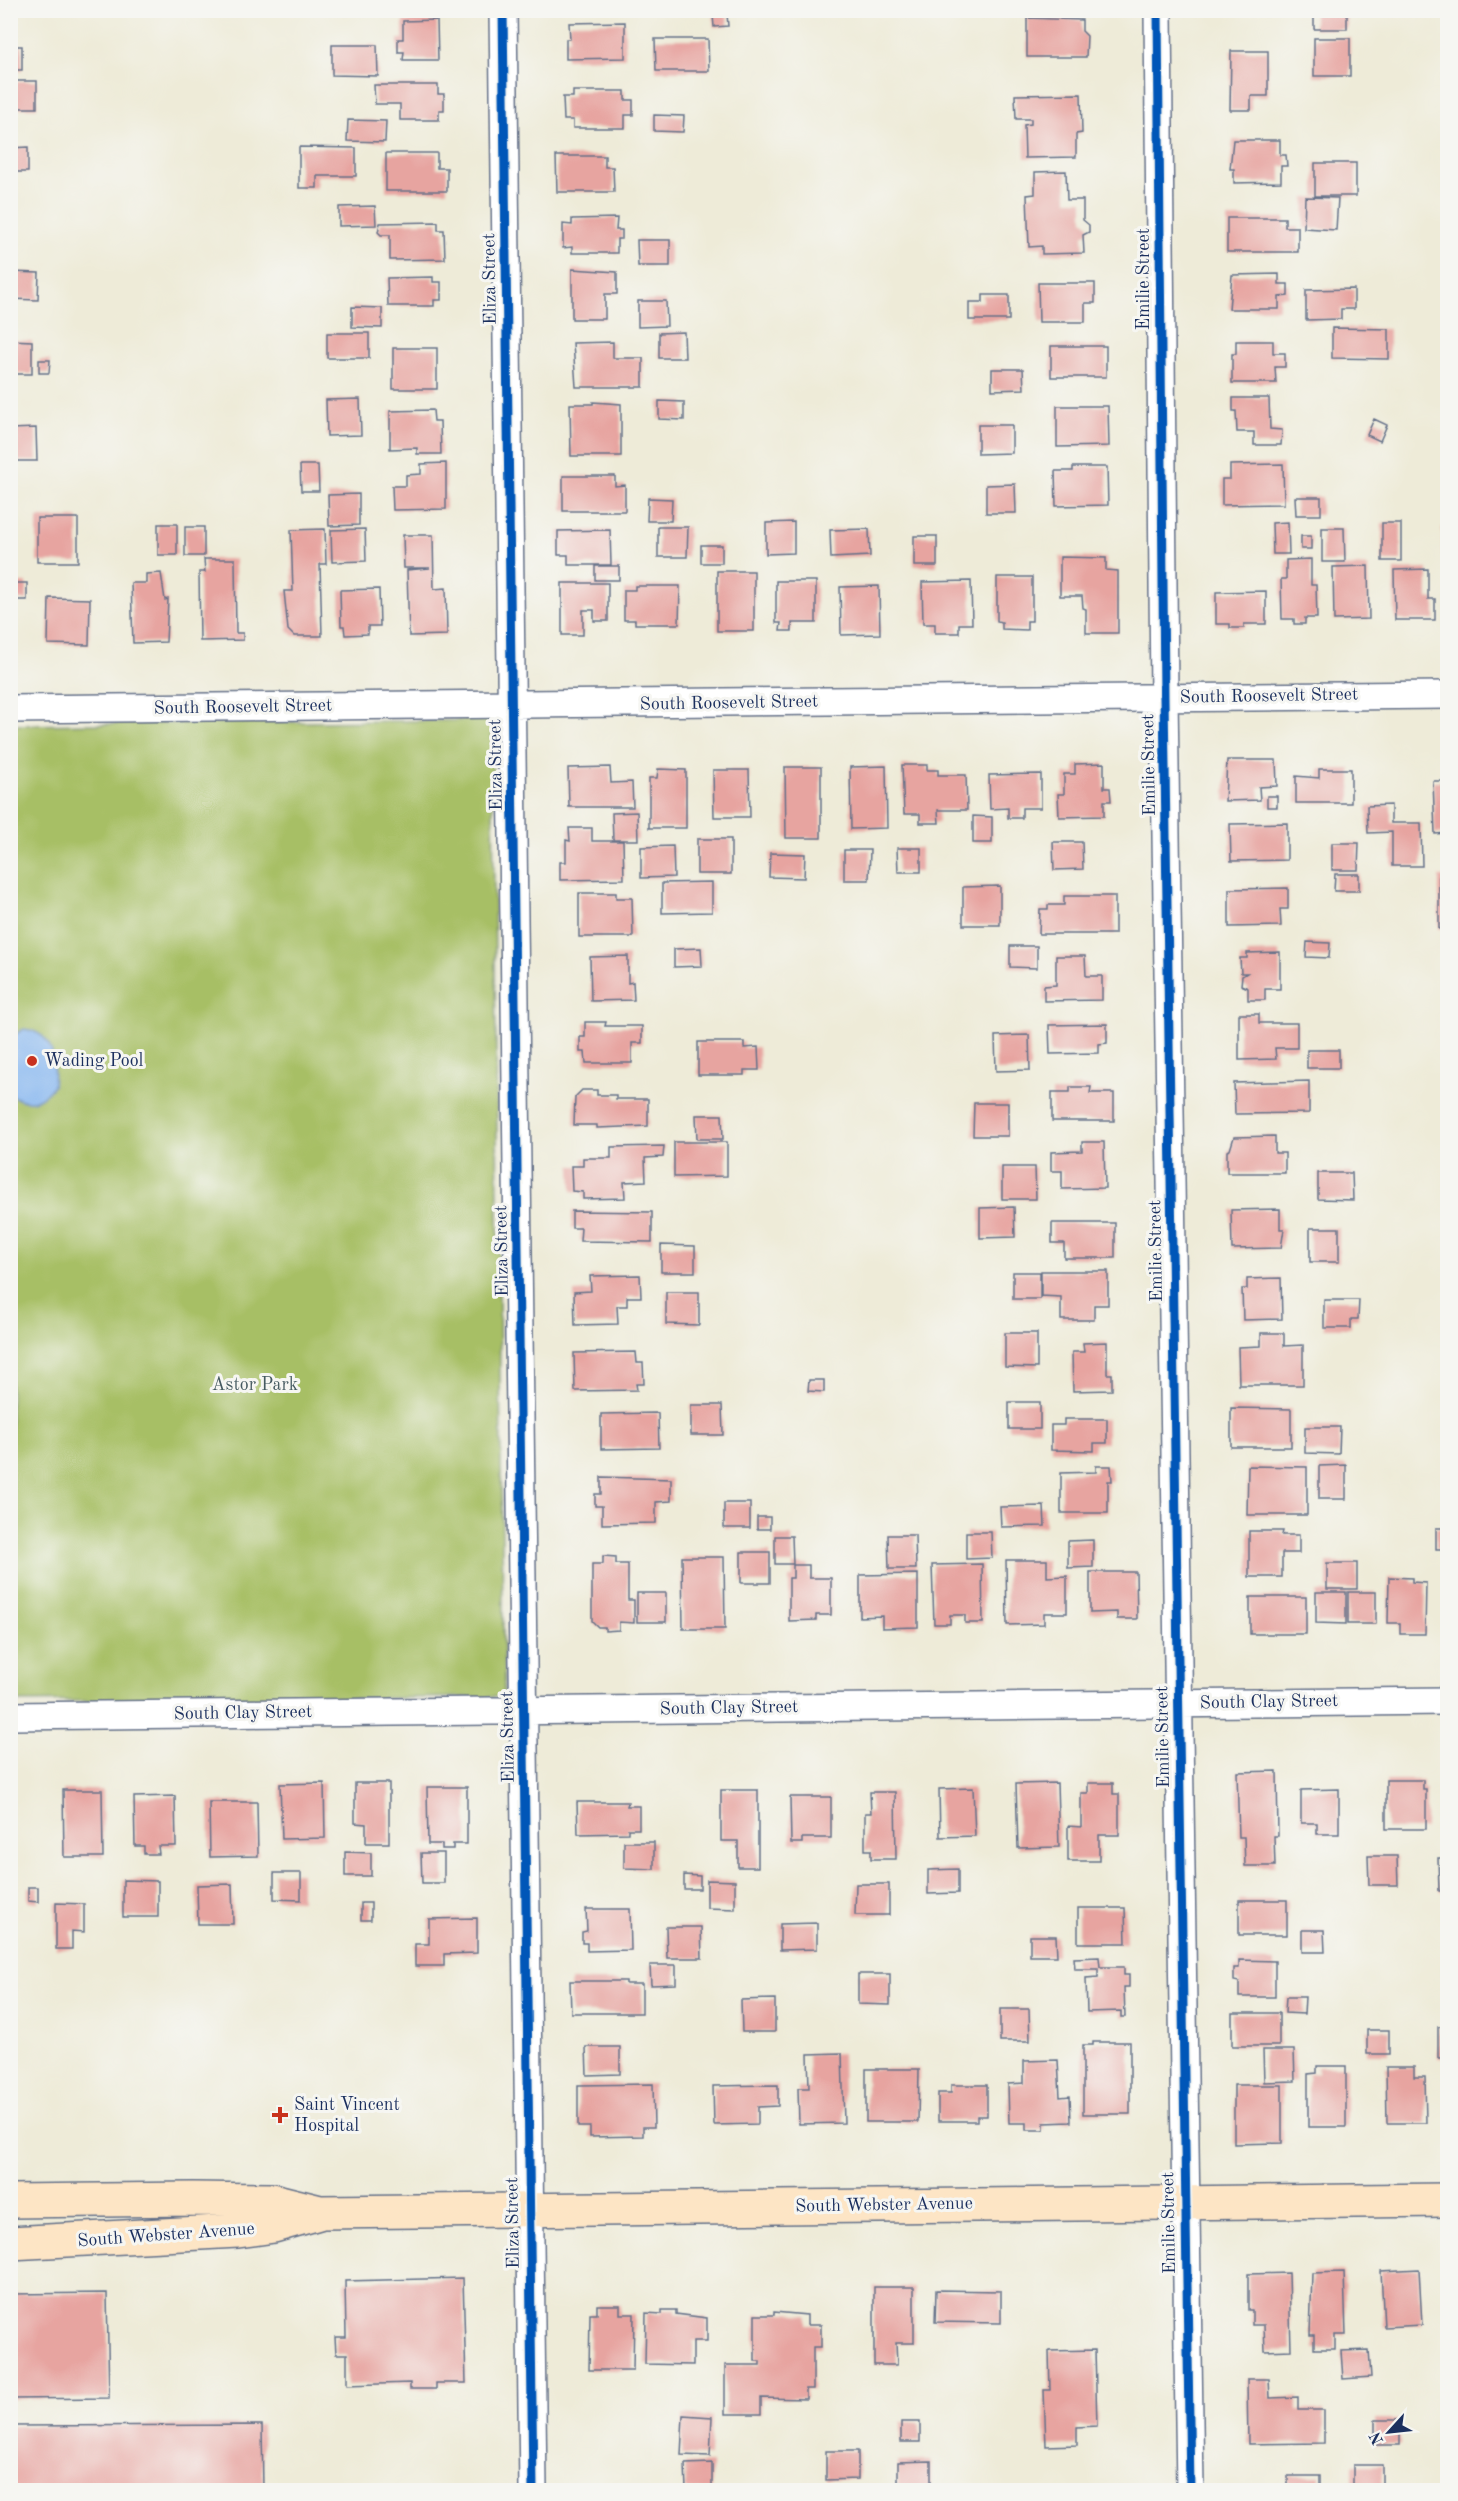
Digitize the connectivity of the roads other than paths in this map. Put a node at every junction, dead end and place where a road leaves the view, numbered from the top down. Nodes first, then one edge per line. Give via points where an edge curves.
1 (503, 10) edge
2 (1158, 10) edge
3 (1448, 694) edge
4 (1164, 697) junction
5 (512, 705) junction
6 (10, 709) edge
7 (1448, 1701) edge
8 (1180, 1703) junction
9 (524, 1710) junction
10 (10, 1716) edge
11 (1448, 2200) edge
12 (10, 2201) edge
13 (1186, 2202) junction
14 (530, 2209) junction
15 (320, 2212) junction
16 (10, 2243) edge
17 (534, 2490) edge
18 (1190, 2490) edge

1 - 5 street, Eliza Street
2 - 4 street, Emilie Street
3 - 4 street, South Roosevelt Street
4 - 5 street, South Roosevelt Street
4 - 8 street, Emilie Street
5 - 6 street, South Roosevelt Street
5 - 9 street, Eliza Street
7 - 8 street, South Clay Street
8 - 9 street, South Clay Street
8 - 13 street, Emilie Street
9 - 10 street, South Clay Street
9 - 14 street, Eliza Street
11 - 13 main road, South Webster Avenue
12 - 15 main road, South Webster Avenue via 272,2200
13 - 14 main road, South Webster Avenue
13 - 18 street, Emilie Street
14 - 15 main road, South Webster Avenue
14 - 17 street, Eliza Street
15 - 16 main road, South Webster Avenue via 274,2226 238,2231

